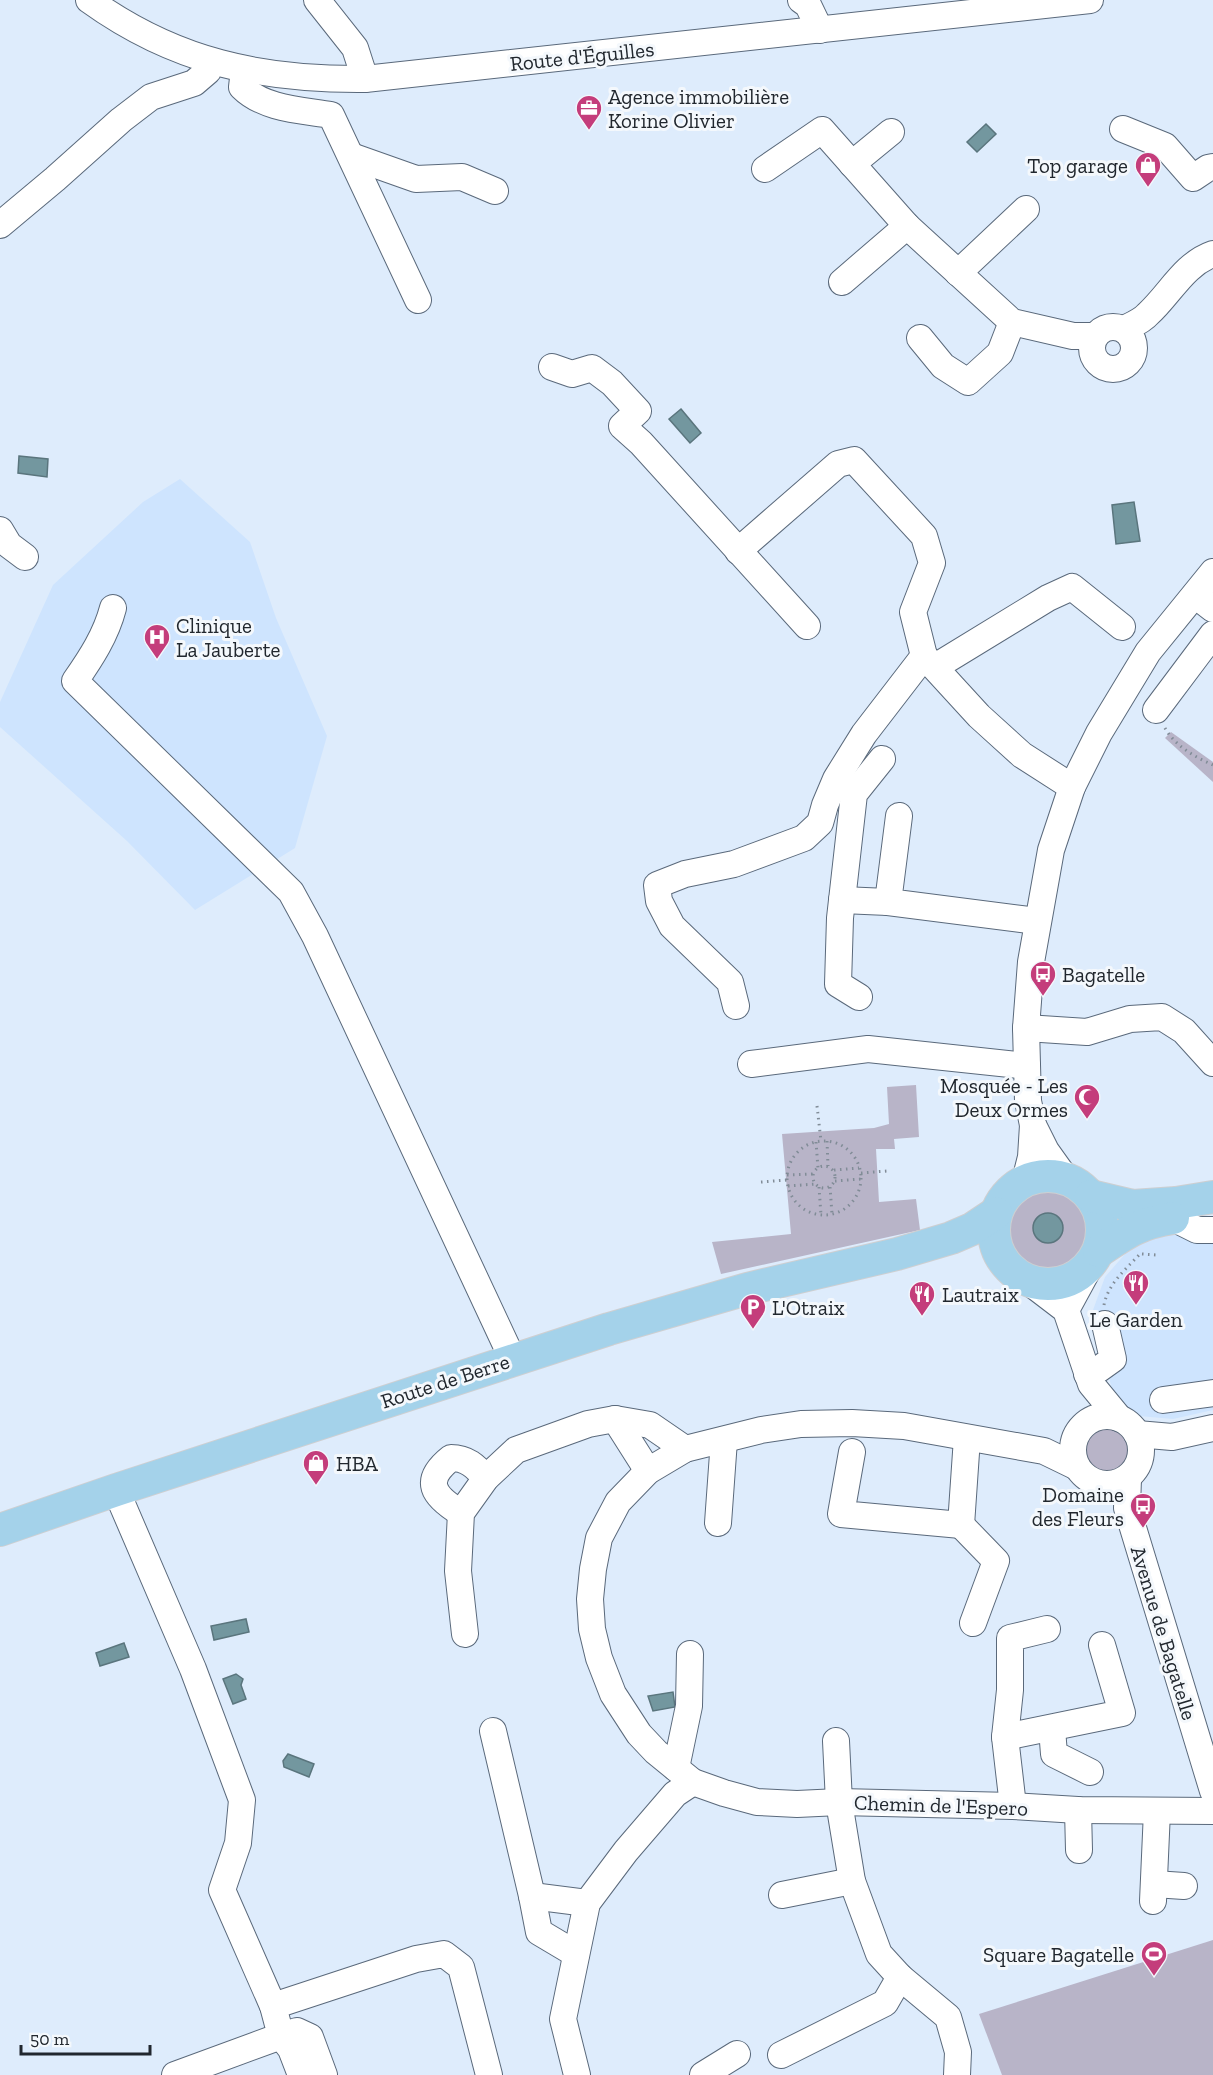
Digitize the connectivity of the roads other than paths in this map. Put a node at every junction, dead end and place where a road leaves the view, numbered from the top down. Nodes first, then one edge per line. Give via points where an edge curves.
1 (89, 0) edge
2 (317, 0) edge
3 (801, 0) edge
4 (1090, 0) edge
5 (820, 30) junction
6 (210, 62) junction
7 (244, 70) junction
8 (365, 79) junction
9 (1123, 129) dead end
10 (891, 132) dead end
11 (351, 156) junction
12 (852, 164) junction
13 (1213, 167) edge
14 (765, 169) dead end
15 (495, 191) dead end
16 (1026, 209) dead end
17 (0, 225) edge
18 (907, 226) junction
19 (1213, 254) edge
20 (958, 273) junction
21 (842, 282) dead end
22 (418, 300) dead end
23 (1012, 322) junction
24 (1135, 332) junction
25 (920, 338) dead end
26 (1087, 343) junction
27 (552, 367) dead end
28 (0, 530) edge
29 (738, 551) junction
30 (25, 557) dead end
31 (1213, 572) edge
32 (1204, 602) edge
33 (113, 608) dead end
34 (807, 626) dead end
35 (1122, 627) dead end
36 (1213, 634) edge
37 (930, 662) junction
38 (1156, 710) road end
39 (882, 759) dead end
40 (1072, 787) junction
41 (899, 816) dead end
42 (842, 900) junction
43 (888, 902) junction
44 (1037, 921) junction
45 (859, 997) dead end
46 (736, 1006) dead end
47 (1026, 1028) junction
48 (1213, 1063) edge
49 (750, 1064) dead end
50 (1027, 1066) junction
51 (1034, 1125) junction
52 (1024, 1181) junction
53 (1079, 1187) junction
54 (1213, 1197) edge
55 (1213, 1211) edge
56 (996, 1213) junction
57 (1173, 1218) junction
58 (1213, 1230) edge
59 (897, 1254) junction
60 (1095, 1258) junction
61 (1003, 1262) junction
62 (1028, 1281) junction
63 (1066, 1310) junction
64 (1105, 1324) road end
65 (513, 1359) junction
66 (1089, 1379) junction
67 (1213, 1393) edge
68 (1162, 1400) dead end
69 (615, 1419) junction
70 (1213, 1428) edge
71 (1075, 1430) junction
72 (967, 1438) junction
73 (724, 1440) junction
74 (685, 1449) junction
75 (1044, 1451) junction
76 (852, 1452) dead end
77 (1126, 1454) junction
78 (1077, 1467) junction
79 (648, 1471) junction
80 (486, 1478) junction
81 (116, 1490) junction
82 (461, 1512) junction
83 (718, 1523) dead end
84 (961, 1525) junction
85 (0, 1530) edge
86 (973, 1623) dead end
87 (1047, 1629) dead end
88 (465, 1634) dead end
89 (1102, 1645) dead end
90 (690, 1654) dead end
91 (1052, 1729) junction
92 (493, 1731) dead end
93 (1005, 1737) junction
94 (836, 1741) dead end
95 (1090, 1772) dead end
96 (684, 1775) junction
97 (1213, 1791) edge
98 (839, 1802) junction
99 (1013, 1806) junction
100 (1078, 1810) junction
101 (1157, 1811) junction
102 (1213, 1811) edge
103 (1078, 1850) dead end
104 (852, 1881) junction
105 (1184, 1886) dead end
106 (782, 1895) dead end
107 (532, 1896) junction
108 (587, 1903) junction
109 (576, 1954) junction
110 (900, 1977) junction
111 (273, 2007) junction
112 (281, 2036) junction
113 (736, 2054) dead end
114 (781, 2055) dead end
115 (577, 2074) edge
116 (175, 2075) edge
117 (301, 2075) edge
118 (324, 2075) edge
119 (489, 2075) edge
120 (703, 2075) edge
121 (957, 2075) edge

1 - 6 street, Route d'Éguilles via 161,42
2 - 8 street via 355,48
3 - 5 street via 808,5
4 - 5 street, Route d'Éguilles
5 - 8 street, Route d'Éguilles
6 - 7 street, Route d'Éguilles
6 - 17 street via 208,71 194,83 151,97
7 - 8 street, Route d'Éguilles
7 - 11 street via 242,87 265,103 331,115
9 - 13 street via 1165,146 1193,178
10 - 12 street
11 - 15 street via 416,179 462,177
11 - 22 street
12 - 14 street via 822,130
12 - 18 street
16 - 20 street
18 - 20 street
18 - 21 street
19 - 24 street via 1188,269
20 - 23 street
23 - 25 street via 1000,354 968,382 943,366
23 - 26 street
24 - 26 street via 1111,326
24 - 26 street via 1130,361 1118,368 1104,367
27 - 29 street via 572,374 591,368 612,383 638,411 622,426
28 - 30 street via 9,545
29 - 34 street
29 - 37 street via 838,464 854,460 924,536 932,563 913,612
31 - 32 street
32 - 40 street via 1149,652 1099,733
33 - 65 street via 97,649 75,681 291,892 320,946
35 - 37 street via 1072,587
36 - 38 street
37 - 40 street via 979,716 1022,755
37 - 46 street via 864,734 836,779 820,823 804,838 734,864 685,874 657,885 658,902 672,926 730,982
39 - 42 street via 854,794
40 - 44 street via 1051,850
41 - 43 street
42 - 43 street
42 - 45 street via 838,984
43 - 44 street
44 - 47 street
47 - 48 street via 1087,1032 1130,1019 1162,1017 1184,1030
47 - 50 street
49 - 50 street via 868,1049
50 - 51 street via 1028,1101
51 - 52 street
51 - 53 street via 1046,1151
52 - 53 main road via 1045,1176
52 - 56 main road via 1007,1194
53 - 54 main road via 1133,1206
53 - 60 main road via 1100,1213 1102,1232
55 - 57 main road
56 - 59 main road, Route de Berre via 969,1231
56 - 61 main road via 996,1246
57 - 58 street via 1197,1230
57 - 60 main road via 1134,1227
59 - 61 main road, Route de Berre via 987,1254
59 - 65 main road, Route de Berre via 700,1302
60 - 62 main road via 1078,1276 1062,1283
60 - 63 street
61 - 62 main road
62 - 63 street
63 - 66 street, Avenue de Bagatelle
64 - 66 street via 1113,1359
65 - 81 main road, Route de Berre
66 - 71 street, Avenue de Bagatelle
66 - 77 street, Avenue de Bagatelle
67 - 68 street
69 - 74 street via 650,1425
69 - 79 street
69 - 80 street via 588,1424 516,1450
70 - 77 street via 1172,1437
71 - 75 street, Chemin de l'Espero
71 - 77 street, Chemin de l'Espero via 1100,1417
71 - 78 street, Avenue de Bagatelle via 1073,1454
72 - 73 street, Chemin de l'Espero via 904,1426 801,1424
72 - 75 street, Chemin de l'Espero
72 - 84 street
73 - 74 street, Chemin de l'Espero
73 - 83 street
74 - 79 street, Chemin de l'Espero
75 - 78 street, Chemin de l'Espero
76 - 84 street via 841,1514
77 - 78 street, Chemin de l'Espero via 1094,1482
77 - 97 street, Avenue de Bagatelle via 1127,1508
79 - 96 street, Chemin de l'Espero via 618,1502 599,1538 590,1599 592,1629 613,1694 639,1734
80 - 82 street
80 - 82 street via 463,1458 451,1458 438,1468 433,1481 436,1493
81 - 85 main road, Route de Berre
81 - 111 street via 193,1669 242,1800 238,1843 222,1890
82 - 88 street via 458,1563
84 - 86 street via 996,1561
87 - 93 street via 1010,1638
89 - 91 street via 1122,1713
90 - 96 street
91 - 93 street
91 - 95 street via 1054,1754
92 - 107 street
93 - 99 street
94 - 98 street
96 - 98 street, Chemin de l'Espero via 724,1793 757,1802
96 - 108 street via 675,1794
98 - 99 street, Chemin de l'Espero
98 - 104 street
99 - 100 street, Chemin de l'Espero
100 - 101 street, Chemin de l'Espero
100 - 103 street
101 - 102 street, Chemin de l'Espero
101 - 105 street via 1154,1893
104 - 106 street
104 - 110 street via 879,1954
107 - 108 street
107 - 109 street via 539,1932
108 - 109 street
109 - 115 street via 563,2019
110 - 114 street via 885,2003
110 - 121 street via 948,2016 958,2052
111 - 112 street
111 - 119 street via 416,1959 444,1954 461,1966
112 - 116 street
112 - 117 street
112 - 118 street via 297,2031 310,2037
113 - 120 street

